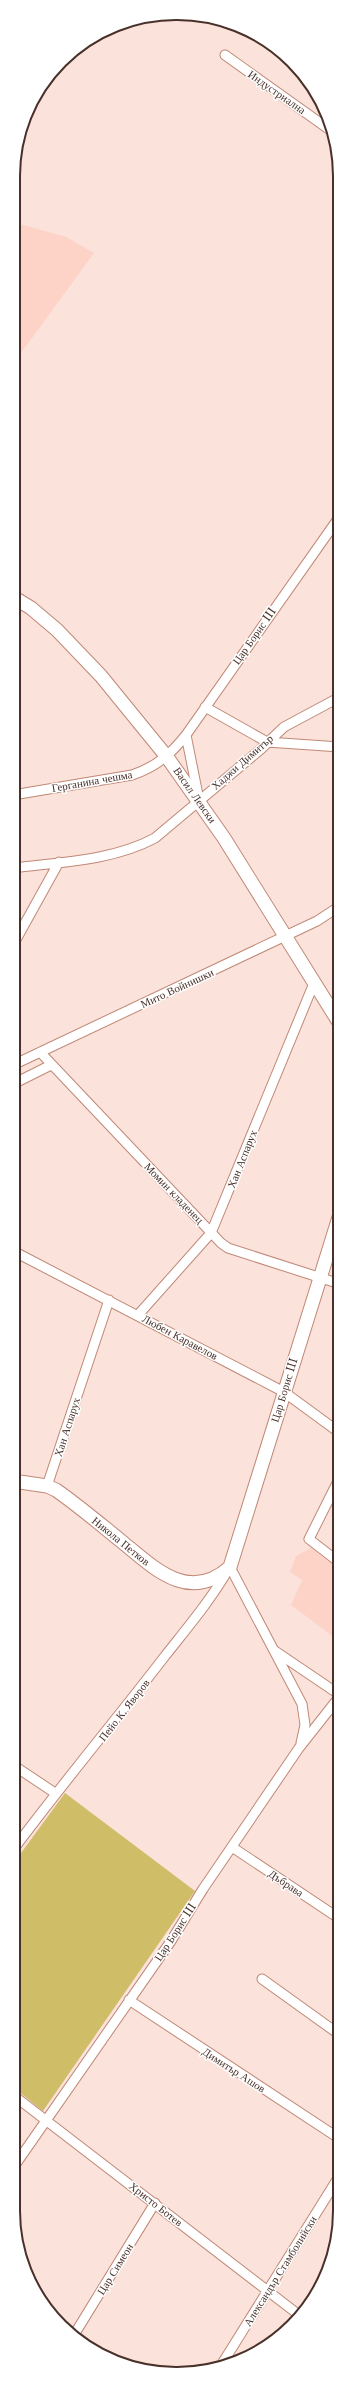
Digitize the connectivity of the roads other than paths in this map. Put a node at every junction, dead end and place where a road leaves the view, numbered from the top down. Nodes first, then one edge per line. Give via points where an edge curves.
1 (225, 55) dead end
2 (325, 127) edge
3 (333, 526) edge
4 (20, 601) edge
5 (333, 701) edge
6 (205, 707) junction
7 (186, 735) junction
8 (267, 742) junction
9 (333, 747) edge
10 (167, 757) junction
11 (20, 794) edge
12 (199, 800) junction
13 (59, 862) junction
14 (20, 867) edge
15 (333, 911) edge
16 (20, 932) edge
17 (287, 936) junction
18 (314, 983) junction
19 (333, 1013) edge
20 (40, 1052) junction
21 (20, 1062) edge
22 (52, 1065) junction
23 (20, 1081) edge
24 (211, 1233) junction
25 (333, 1236) edge
26 (20, 1256) edge
27 (320, 1277) junction
28 (333, 1282) edge
29 (109, 1300) junction
30 (138, 1315) junction
31 (284, 1392) junction
32 (333, 1426) edge
33 (20, 1482) edge
34 (47, 1486) junction
35 (333, 1492) edge
36 (333, 1558) edge
37 (230, 1567) junction
38 (272, 1649) junction
39 (333, 1691) edge
40 (333, 1705) edge
41 (299, 1748) junction
42 (20, 1770) edge
43 (55, 1793) junction
44 (20, 1840) edge
45 (232, 1847) junction
46 (333, 1914) edge
47 (262, 1979) dead end
48 (129, 2000) junction
49 (333, 2030) edge
50 (20, 2100) edge
51 (45, 2120) junction
52 (333, 2134) edge
53 (20, 2158) edge
54 (333, 2186) edge
55 (155, 2203) junction
56 (268, 2291) junction
57 (295, 2312) edge
58 (76, 2331) edge
59 (224, 2360) edge

1 - 2 street, Индустриална
3 - 6 street, Цар Борис III
4 - 10 street, Васил Левски via 57,630 101,676
5 - 8 street, Хаджи Димитър via 284,727
6 - 7 street, Цар Борис III
6 - 8 street
7 - 10 street, Цар Борис III
7 - 12 street
8 - 9 street
8 - 12 street, Хаджи Димитър
10 - 11 street, Герганина чешма via 149,769 132,775
10 - 12 street, Васил Левски
12 - 13 street, Хаджи Димитър via 155,838 139,847
12 - 17 street, Васил Левски
13 - 14 street, Хаджи Димитър
13 - 16 street
15 - 17 street, Мито Войнишки via 317,922
17 - 18 street, Васил Левски
17 - 20 street, Мито Войнишки
18 - 19 street, Васил Левски
18 - 24 street, Хан Аспарух
20 - 21 street, Мито Войнишки
20 - 22 street, Момин кладенец
22 - 23 street
22 - 24 street, Момин кладенец
24 - 27 street, Момин кладенец via 228,1248
24 - 30 street, Хан Аспарух
25 - 27 street, Цар Борис III
26 - 29 street, Любен Каравелов
27 - 28 street, Момин кладенец
27 - 31 street, Цар Борис III
29 - 30 street, Любен Каравелов
29 - 34 street, Хан Аспарух
30 - 31 street, Любен Каравелов
31 - 32 street, Любен Каравелов
31 - 37 street, Цар Борис III
33 - 34 street, Никола Петков
34 - 37 street, Никола Петков via 167,1576 187,1582 206,1582
35 - 36 street via 309,1539
37 - 38 street
37 - 43 street, Пейо К. Яворов via 211,1597 111,1727
38 - 39 street
38 - 41 street via 304,1709 304,1730
40 - 41 street, Цар Борис III
41 - 45 street, Цар Борис III
42 - 43 street
43 - 44 street, Пейо К. Яворов
45 - 46 street, Дъбрава
45 - 48 street, Цар Борис III
47 - 49 street
48 - 51 street, Цар Борис III
48 - 52 street, Димитър Ашов
50 - 51 street, Христо Ботев
51 - 53 street, Цар Борис III
51 - 55 street, Христо Ботев
54 - 56 street, Александър Стамболийски
55 - 56 street, Христо Ботев
55 - 58 street, Цар Симеон
56 - 57 street, Христо Ботев
56 - 59 street, Александър Стамболийски

